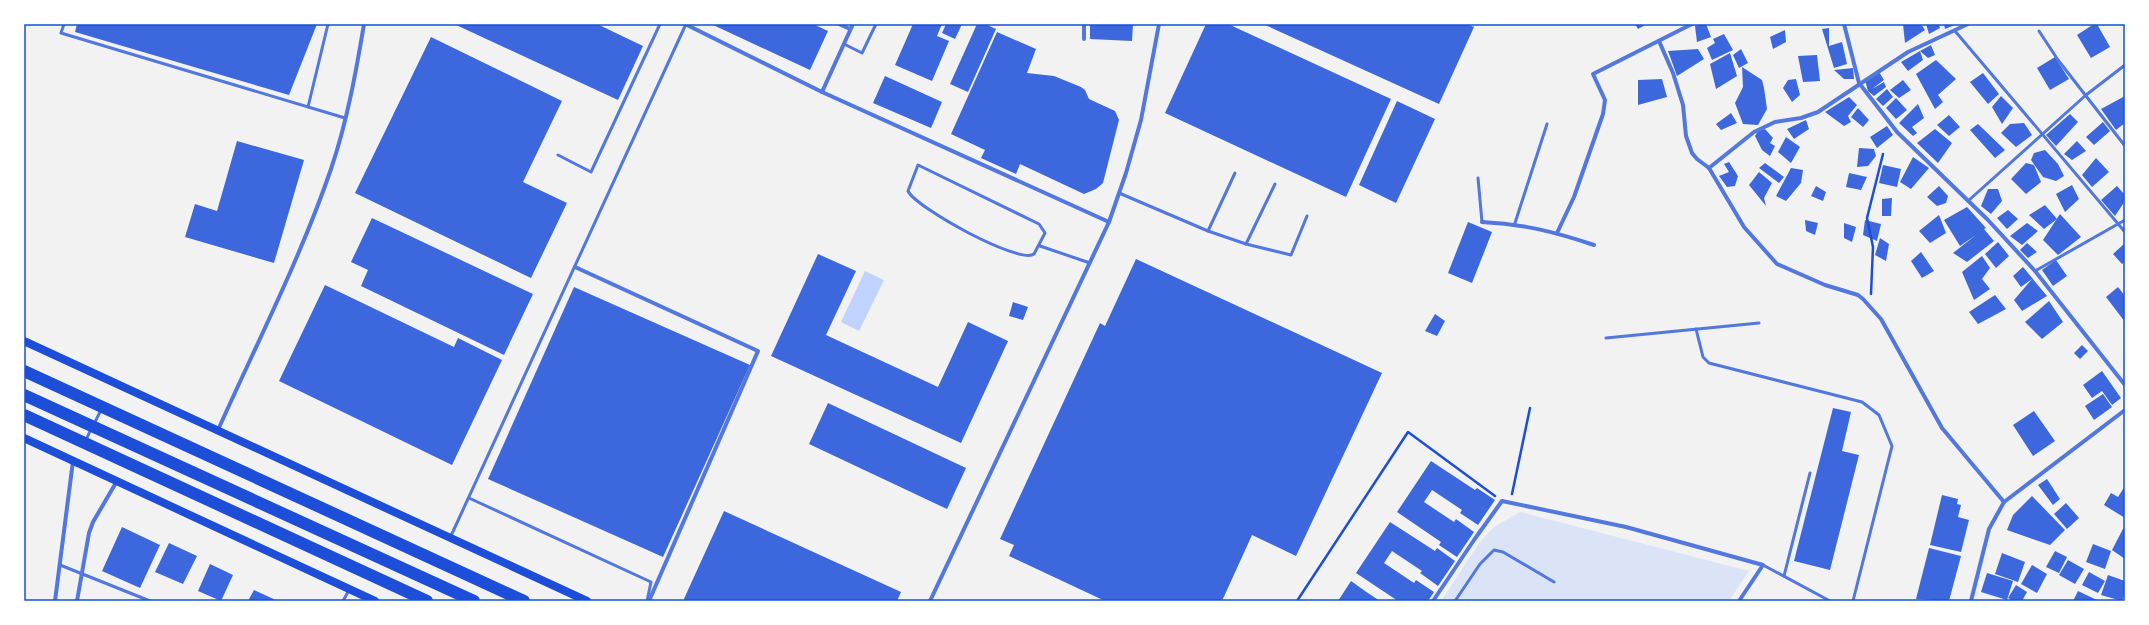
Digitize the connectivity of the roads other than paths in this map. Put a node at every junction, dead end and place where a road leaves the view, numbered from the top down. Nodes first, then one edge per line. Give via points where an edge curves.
1 (64, 24) edge
2 (328, 24) edge
3 (364, 24) edge
4 (660, 24) edge
5 (686, 24) edge
6 (839, 24) edge
7 (853, 24) edge
8 (876, 24) edge
9 (1084, 24) edge
10 (1159, 24) edge
11 (1692, 24) edge
12 (1844, 24) edge
13 (1968, 24) edge
14 (850, 29) junction
15 (1955, 30) junction
16 (2039, 31) dead end
17 (1084, 39) dead end
18 (1658, 41) junction
19 (844, 44) junction
20 (2125, 65) edge
21 (1859, 83) junction
22 (822, 92) junction
23 (2086, 95) junction
24 (308, 107) junction
25 (345, 118) junction
26 (1547, 124) dead end
27 (2041, 134) junction
28 (2125, 146) edge
29 (558, 155) dead end
30 (1710, 168) junction
31 (1235, 173) dead end
32 (1478, 178) dead end
33 (1275, 184) dead end
34 (1119, 193) junction
35 (1968, 201) junction
36 (1307, 216) dead end
37 (2125, 220) edge
38 (1109, 222) junction
39 (1482, 222) joint
40 (1515, 223) junction
41 (2117, 224) junction
42 (1208, 231) junction
43 (2125, 232) edge
44 (1557, 233) junction
45 (1246, 244) junction
46 (1594, 245) dead end
47 (1040, 246) junction
48 (1090, 263) junction
49 (575, 267) junction
50 (2035, 271) junction
51 (1759, 323) dead end
52 (1696, 330) junction
53 (1606, 338) dead end
54 (26, 342) edge
55 (24, 371) edge
56 (2125, 386) edge
57 (24, 395) edge
58 (102, 408) junction
59 (2125, 410) edge
60 (24, 416) edge
61 (28, 422) edge
62 (218, 430) junction
63 (24, 438) edge
64 (82, 447) junction
65 (73, 461) junction
66 (1810, 473) dead end
67 (117, 481) junction
68 (469, 498) junction
69 (2004, 502) junction
70 (450, 538) junction
71 (60, 565) junction
72 (1763, 565) junction
73 (81, 575) junction
74 (1784, 576) junction
75 (1554, 582) dead end
76 (350, 589) junction
77 (55, 601) edge
78 (77, 601) edge
79 (150, 601) edge
80 (343, 601) edge
81 (375, 601) edge
82 (417, 601) edge
83 (427, 601) edge
84 (474, 601) edge
85 (524, 601) edge
86 (587, 601) edge
87 (648, 601) edge
88 (930, 601) edge
89 (1433, 601) edge
90 (1456, 601) edge
91 (1739, 601) edge
92 (1830, 601) edge
93 (1853, 601) edge
94 (1971, 601) edge

1 - 24 lane via 61,33
2 - 24 lane
3 - 25 street
4 - 29 lane via 591,172
5 - 22 street
5 - 49 lane
6 - 14 street
7 - 14 street
8 - 19 lane via 862,52
9 - 17 street
10 - 34 street via 1141,120
11 - 18 street
12 - 21 street
13 - 15 street
14 - 19 street
15 - 21 street via 1908,52
15 - 27 lane
16 - 23 lane
18 - 30 street via 1683,105 1686,136 1692,153
18 - 44 street via 1593,74 1605,100 1603,114 1574,197
19 - 22 street
20 - 23 lane
21 - 30 street via 1818,112 1775,122 1754,132
21 - 35 street via 1897,132
22 - 38 street
23 - 27 lane
23 - 28 lane
24 - 25 lane
25 - 62 street via 332,167 318,204
26 - 40 lane
27 - 35 lane
27 - 41 lane
30 - 69 street via 1744,227 1777,264 1825,285 1858,295 1870,306 1881,319 1942,428
31 - 42 lane
32 - 39 lane
33 - 45 lane
34 - 38 street
34 - 42 lane
35 - 50 street
36 - 45 lane via 1291,255
37 - 41 lane
38 - 48 street
39 - 40 street
40 - 44 street
41 - 43 lane
41 - 50 lane
42 - 45 lane
44 - 46 street
47 - 47 lane via 1045,233 1039,224 918,166 908,191 920,205 971,234 1016,254 1032,256
47 - 48 lane
48 - 88 street
49 - 68 lane
49 - 87 street via 758,351
50 - 56 street
51 - 52 lane
52 - 53 lane
52 - 93 lane via 1703,357 1710,363 1862,402 1879,415 1892,446
54 - 62 main road
55 - 58 highway
57 - 84 highway
58 - 64 lane
58 - 85 highway
59 - 69 street
60 - 83 highway
61 - 64 highway
62 - 70 main road
63 - 65 main road
64 - 82 highway
65 - 67 main road
65 - 71 street
66 - 74 lane
67 - 73 street via 93,522
67 - 76 main road
68 - 70 lane
68 - 87 lane via 652,582
69 - 94 street via 1989,529
70 - 86 main road
71 - 73 lane
71 - 77 street
72 - 74 lane
72 - 89 street via 1626,527 1502,502
72 - 91 street
73 - 78 street
73 - 79 lane
74 - 92 lane
75 - 90 lane via 1503,552 1494,550 1480,564
76 - 80 lane
76 - 81 main road

